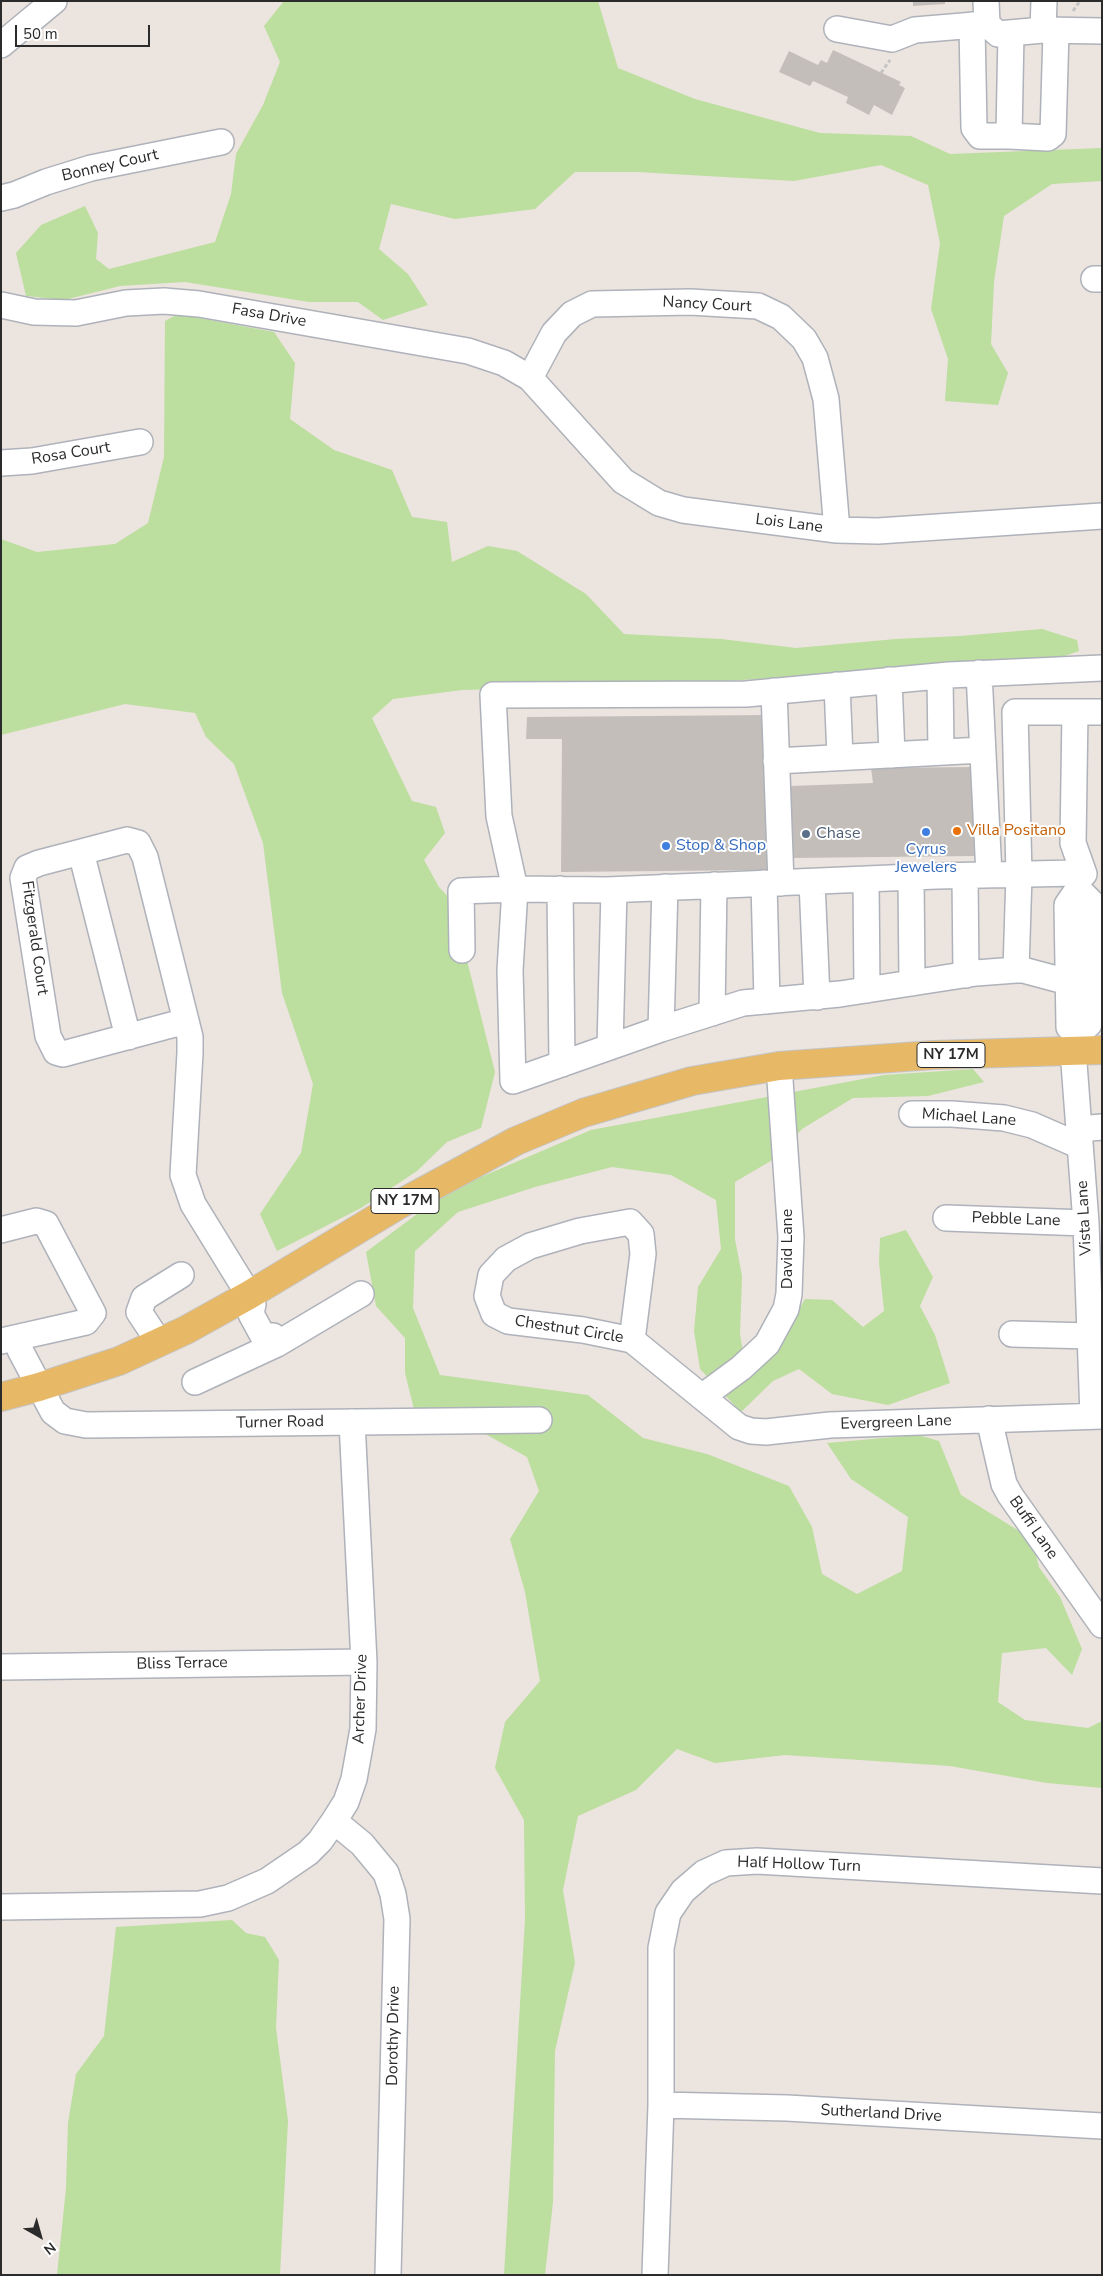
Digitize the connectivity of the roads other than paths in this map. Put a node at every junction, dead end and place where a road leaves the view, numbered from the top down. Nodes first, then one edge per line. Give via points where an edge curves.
1 (54, 1) edge
2 (1044, 1) edge
3 (981, 17) edge
4 (837, 29) dead end
5 (1050, 31) junction
6 (1102, 31) edge
7 (1011, 33) junction
8 (1, 45) edge
9 (1008, 136) junction
10 (221, 142) dead end
11 (1, 198) edge
12 (1, 305) edge
13 (530, 378) junction
14 (140, 442) dead end
15 (1, 463) edge
16 (1102, 516) edge
17 (837, 530) junction
18 (1102, 668) edge
19 (979, 673) junction
20 (940, 676) junction
21 (889, 680) junction
22 (837, 684) junction
23 (774, 691) junction
24 (1076, 712) junction
25 (1102, 712) edge
26 (982, 750) junction
27 (942, 752) junction
28 (892, 755) junction
29 (840, 757) junction
30 (776, 761) junction
31 (81, 852) junction
32 (1019, 875) junction
33 (977, 876) junction
34 (911, 878) junction
35 (1085, 878) edge
36 (866, 879) junction
37 (812, 882) junction
38 (773, 883) junction
39 (714, 886) junction
40 (665, 887) junction
41 (515, 889) junction
42 (560, 890) junction
43 (614, 890) junction
44 (462, 950) dead end
45 (1096, 967) edge
46 (1019, 970) junction
47 (966, 974) junction
48 (1068, 982) junction
49 (912, 983) junction
50 (868, 990) junction
51 (817, 997) junction
52 (767, 1001) junction
53 (712, 1013) junction
54 (186, 1021) junction
55 (661, 1029) junction
56 (128, 1037) junction
57 (1075, 1042) junction
58 (610, 1047) junction
59 (1102, 1050) edge
60 (562, 1064) junction
61 (779, 1066) junction
62 (912, 1114) dead end
63 (1087, 1134) edge
64 (946, 1218) dead end
65 (1086, 1223) junction
66 (1, 1230) edge
67 (181, 1275) dead end
68 (361, 1294) dead end
69 (251, 1300) junction
70 (1012, 1334) dead end
71 (1091, 1336) junction
72 (11, 1339) edge
73 (275, 1340) junction
74 (632, 1340) junction
75 (159, 1342) junction
76 (195, 1382) dead end
77 (39, 1387) junction
78 (703, 1396) junction
79 (1, 1397) edge
80 (1098, 1416) edge
81 (989, 1419) junction
82 (539, 1420) dead end
83 (352, 1422) junction
84 (1102, 1625) edge
85 (364, 1662) junction
86 (1, 1667) edge
87 (334, 1822) junction
88 (1102, 1881) edge
89 (1, 1907) edge
90 (661, 2105) junction
91 (1102, 2126) edge
92 (388, 2275) edge
93 (655, 2275) edge

1 - 8 street
2 - 5 street
3 - 4 street via 915,30 892,39
3 - 7 street via 998,34
3 - 9 street via 974,128 980,136
5 - 6 street
5 - 7 street
5 - 9 street via 1053,134 1048,138
7 - 9 street
10 - 11 street, Bonney Court via 91,168
12 - 13 street, Fasa Drive via 34,312 76,313 126,303 164,301 199,304 468,351 504,363
13 - 17 street, Lois Lane via 623,481 659,504
13 - 17 street, Nancy Court via 554,333 572,314 592,304 690,302 758,306 781,317 804,339 815,358 826,399
14 - 15 street, Rosa Court via 32,461
16 - 17 street, Lois Lane via 878,531
18 - 19 street
19 - 20 street
19 - 26 street
20 - 21 street
20 - 27 street
21 - 22 street
21 - 28 street
22 - 23 street
22 - 29 street
23 - 30 street
23 - 41 street via 746,694 493,695 499,816
24 - 25 street
24 - 32 street via 1015,712
24 - 35 street via 1072,843
26 - 27 street
26 - 33 street
27 - 28 street
28 - 29 street
29 - 30 street
30 - 38 street
31 - 54 street, Fitzgerald Court via 127,840 138,843 145,857
31 - 56 street
31 - 56 street, Fitzgerald Court via 26,868 22,878 48,1036 56,1052 63,1054
32 - 33 street
32 - 35 street
32 - 46 street
33 - 34 street
33 - 47 street
34 - 36 street
34 - 49 street
35 - 45 street via 1092,903
35 - 48 street via 1067,905
36 - 37 street
36 - 50 street
37 - 38 street
37 - 51 street
38 - 39 street
38 - 52 street
39 - 40 street
39 - 53 street
40 - 43 street
40 - 55 street
41 - 42 street
41 - 44 street via 461,891
41 - 60 street via 510,970 513,1081
42 - 43 street
42 - 60 street
43 - 58 street
45 - 57 street via 1089,1024
46 - 47 street
46 - 48 street
47 - 49 street
48 - 57 street via 1069,1027
49 - 50 street
50 - 51 street
51 - 52 street
52 - 53 street
53 - 55 street
54 - 56 street, Fitzgerald Court
54 - 69 street, Fitzgerald Court via 190,1054 182,1175 193,1204
55 - 58 street
57 - 59 main road, NY 17M
57 - 61 main road, NY 17M
57 - 63 street, Vista Lane
58 - 60 street
61 - 69 main road, NY 17M via 692,1081 583,1113 516,1142 400,1204
61 - 78 street, David Lane via 791,1238 786,1308 768,1344
62 - 63 street, Michael Lane via 1004,1118
63 - 65 street, Vista Lane
64 - 65 street, Pebble Lane
65 - 71 street, Vista Lane
66 - 72 street via 36,1221 46,1224 93,1314 86,1322
67 - 75 street via 144,1298 139,1312
68 - 73 street
69 - 73 street via 251,1314 263,1336
69 - 75 main road, NY 17M
70 - 71 street
71 - 80 street, Vista Lane
72 - 77 street, Turner Road
73 - 76 street
74 - 74 street, Chestnut Circle via 643,1254 641,1234 630,1222 580,1231 530,1246 506,1259 491,1275 487,1296 494,1314 508,1321
74 - 78 street, Chestnut Circle
75 - 77 main road, NY 17M via 119,1361
77 - 79 main road, NY 17M
77 - 83 street, Turner Road via 53,1412 65,1421 86,1425
78 - 81 street, Evergreen Lane via 739,1427 751,1431
80 - 81 street, Evergreen Lane
81 - 84 street, Buffi Lane via 1004,1484
82 - 83 street, Turner Road
83 - 85 street, Archer Drive
85 - 86 street, Bliss Terrace
85 - 87 street, Archer Drive via 363,1729 354,1779
87 - 89 street, Archer Drive via 308,1853 267,1881 228,1898 200,1904
87 - 92 street, Dorothy Drive via 362,1844 386,1873 394,1894 397,1920
88 - 90 street, Half Hollow Turn via 757,1862 726,1863 704,1873 683,1891 668,1913 662,1948
90 - 91 street, Sutherland Drive via 787,2108
90 - 93 street, Half Hollow Turn

